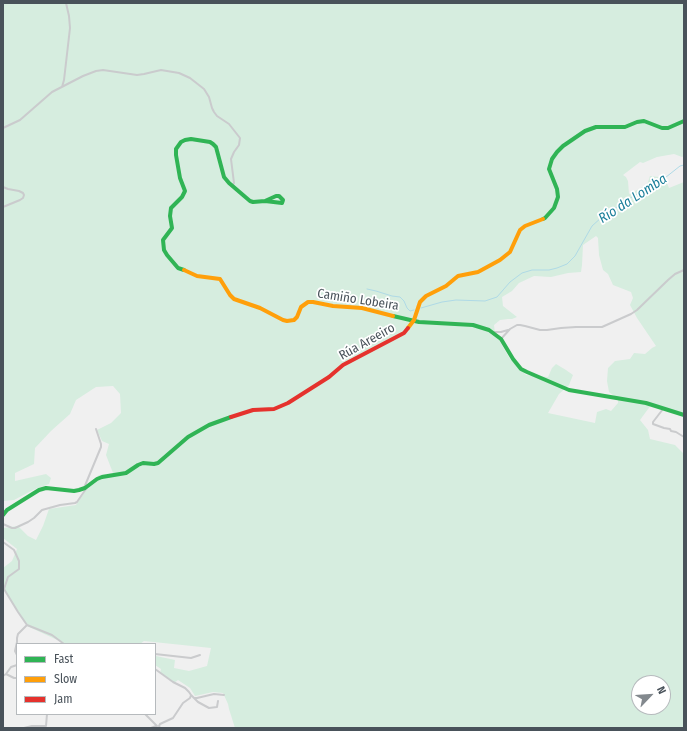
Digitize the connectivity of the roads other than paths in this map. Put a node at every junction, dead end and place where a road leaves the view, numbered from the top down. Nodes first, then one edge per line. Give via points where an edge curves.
1 (66, 3) edge
2 (62, 87) junction
3 (684, 121) edge
4 (3, 128) edge
5 (232, 186) junction
6 (3, 187) edge
7 (265, 201) dead end
8 (3, 207) edge
9 (684, 270) edge
10 (414, 320) junction
11 (510, 329) junction
12 (493, 332) junction
13 (501, 339) junction
14 (663, 409) junction
15 (684, 415) edge
16 (96, 429) dead end
17 (684, 437) edge
18 (88, 486) junction
19 (84, 488) junction
20 (3, 515) edge
21 (3, 524) edge
22 (3, 542) edge
23 (27, 626) junction
24 (17, 643) edge
25 (63, 643) edge
26 (156, 654) edge
27 (200, 655) dead end
28 (16, 665) edge
29 (156, 670) edge
30 (4, 675) edge
31 (16, 678) edge
32 (191, 695) junction
33 (224, 695) dead end
34 (194, 698) junction
35 (218, 702) dead end
36 (47, 715) edge
37 (146, 715) edge
38 (159, 727) edge
39 (24, 728) edge
40 (151, 728) edge

1 - 2 street via 70,28
2 - 4 street via 52,92 20,120
2 - 5 street via 83,76 103,70 136,75 161,70 190,78 204,88 214,112 229,124 240,138 231,159 234,183
3 - 10 street, Rúa Areeiro via 668,128 644,121 625,127 590,128 563,146 552,159 549,169 558,197 552,211 545,218 520,230 510,252 500,260 478,272 458,276 422,299
5 - 7 street, Camiño Lobeira via 250,201
5 - 10 street, Camiño Lobeira via 223,174 213,144 191,139 185,140 176,149 180,178 185,191 171,208 172,228 163,243 167,255 178,268 197,276 220,279 234,299 283,320 292,321 301,307 308,302 362,308
6 - 8 street via 24,195 20,200
9 - 11 street via 675,274 637,310 602,326 540,330 520,325
10 - 12 street via 473,326
10 - 18 street, Rúa Areeiro via 404,333 344,365 288,403 274,409 245,412 209,425 188,437 158,463 143,463 126,473 97,479
11 - 12 street
11 - 13 street
12 - 13 street
13 - 14 street via 521,369 568,390
14 - 15 street
14 - 17 street via 653,424
16 - 19 street via 101,447
18 - 19 street, Rúa Areeiro
18 - 21 street, Rúa Areeiro via 75,503 42,510 34,518 15,528
19 - 20 street, Rúa Areeiro via 74,491 58,488 39,490
22 - 23 street via 14,550 19,562 19,569 8,577 4,589
23 - 24 street via 18,634
23 - 25 street via 52,635
26 - 27 street via 191,658
28 - 30 street
29 - 32 street via 185,688
30 - 31 street
32 - 34 street
32 - 38 street via 173,718
33 - 34 street
34 - 35 street via 209,708 217,707
36 - 39 street via 46,726
37 - 38 street
38 - 40 street

